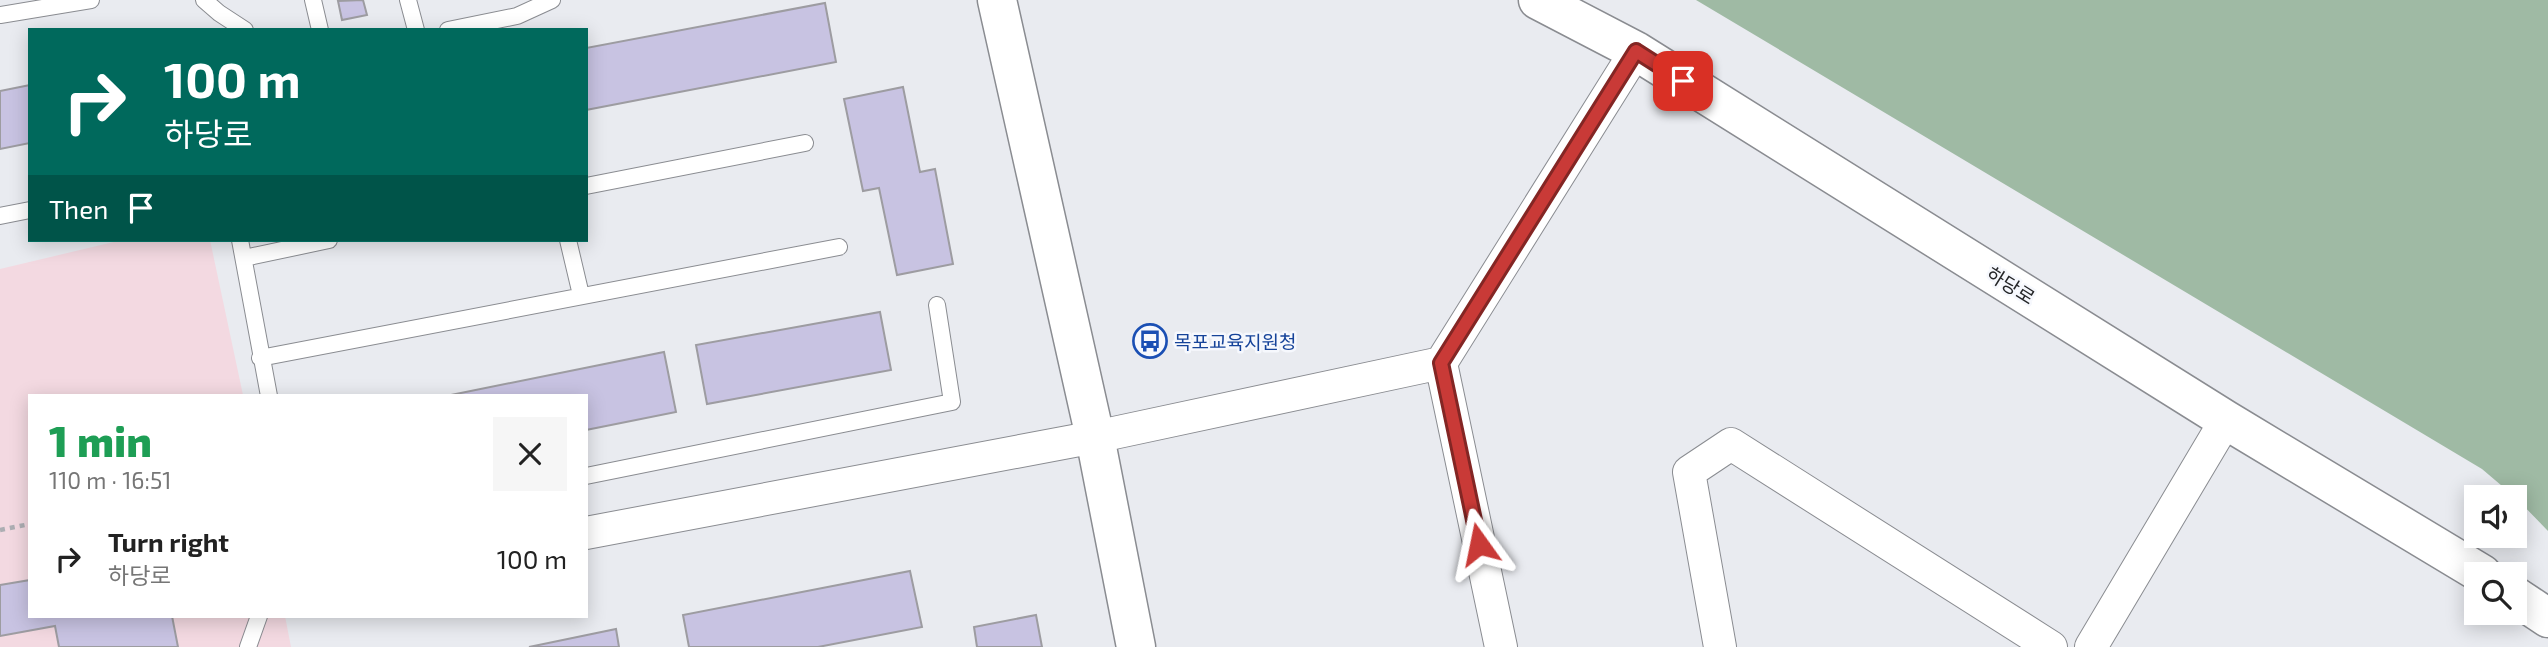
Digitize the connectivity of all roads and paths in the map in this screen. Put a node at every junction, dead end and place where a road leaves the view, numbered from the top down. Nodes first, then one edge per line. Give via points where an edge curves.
1 (90, 0) edge
2 (204, 0) edge
3 (313, 0) edge
4 (408, 0) edge
5 (552, 0) edge
6 (998, 0) edge
7 (1538, 0) edge
8 (0, 15) edge
9 (519, 23) edge
10 (242, 28) edge
11 (320, 28) edge
12 (415, 28) edge
13 (468, 28) edge
14 (1636, 51) junction
15 (805, 143) dead end
16 (588, 186) edge
17 (28, 211) edge
18 (0, 216) edge
19 (240, 242) edge
20 (320, 242) edge
21 (568, 242) edge
22 (839, 247) dead end
23 (244, 258) junction
24 (581, 295) junction
25 (937, 305) dead end
26 (260, 358) junction
27 (1441, 363) junction
28 (268, 394) edge
29 (2226, 419) junction
30 (1094, 437) junction
31 (588, 476) edge
32 (28, 524) edge
33 (0, 530) edge
34 (588, 533) edge
35 (2464, 563) edge
36 (2527, 604) edge
37 (258, 618) edge
38 (2548, 618) edge
39 (248, 647) edge
40 (1136, 647) edge
41 (1501, 647) edge
42 (1720, 647) edge
43 (2051, 647) edge
44 (2091, 647) edge

1 - 8 lane
2 - 10 lane
3 - 11 lane
4 - 12 lane
5 - 9 lane
6 - 30 street
7 - 14 street, 하당로
9 - 13 lane
14 - 27 street
14 - 29 street, 하당로
15 - 16 lane
17 - 18 lane
19 - 23 lane
20 - 23 lane
21 - 24 lane
22 - 24 lane
23 - 26 lane
24 - 26 lane
25 - 31 lane via 952,402
26 - 28 lane
27 - 30 street
27 - 41 street
29 - 35 street, 하당로
29 - 44 street
30 - 34 street
30 - 40 street
32 - 33 path
36 - 38 street
37 - 39 lane
42 - 43 street via 1689,472 1731,444

